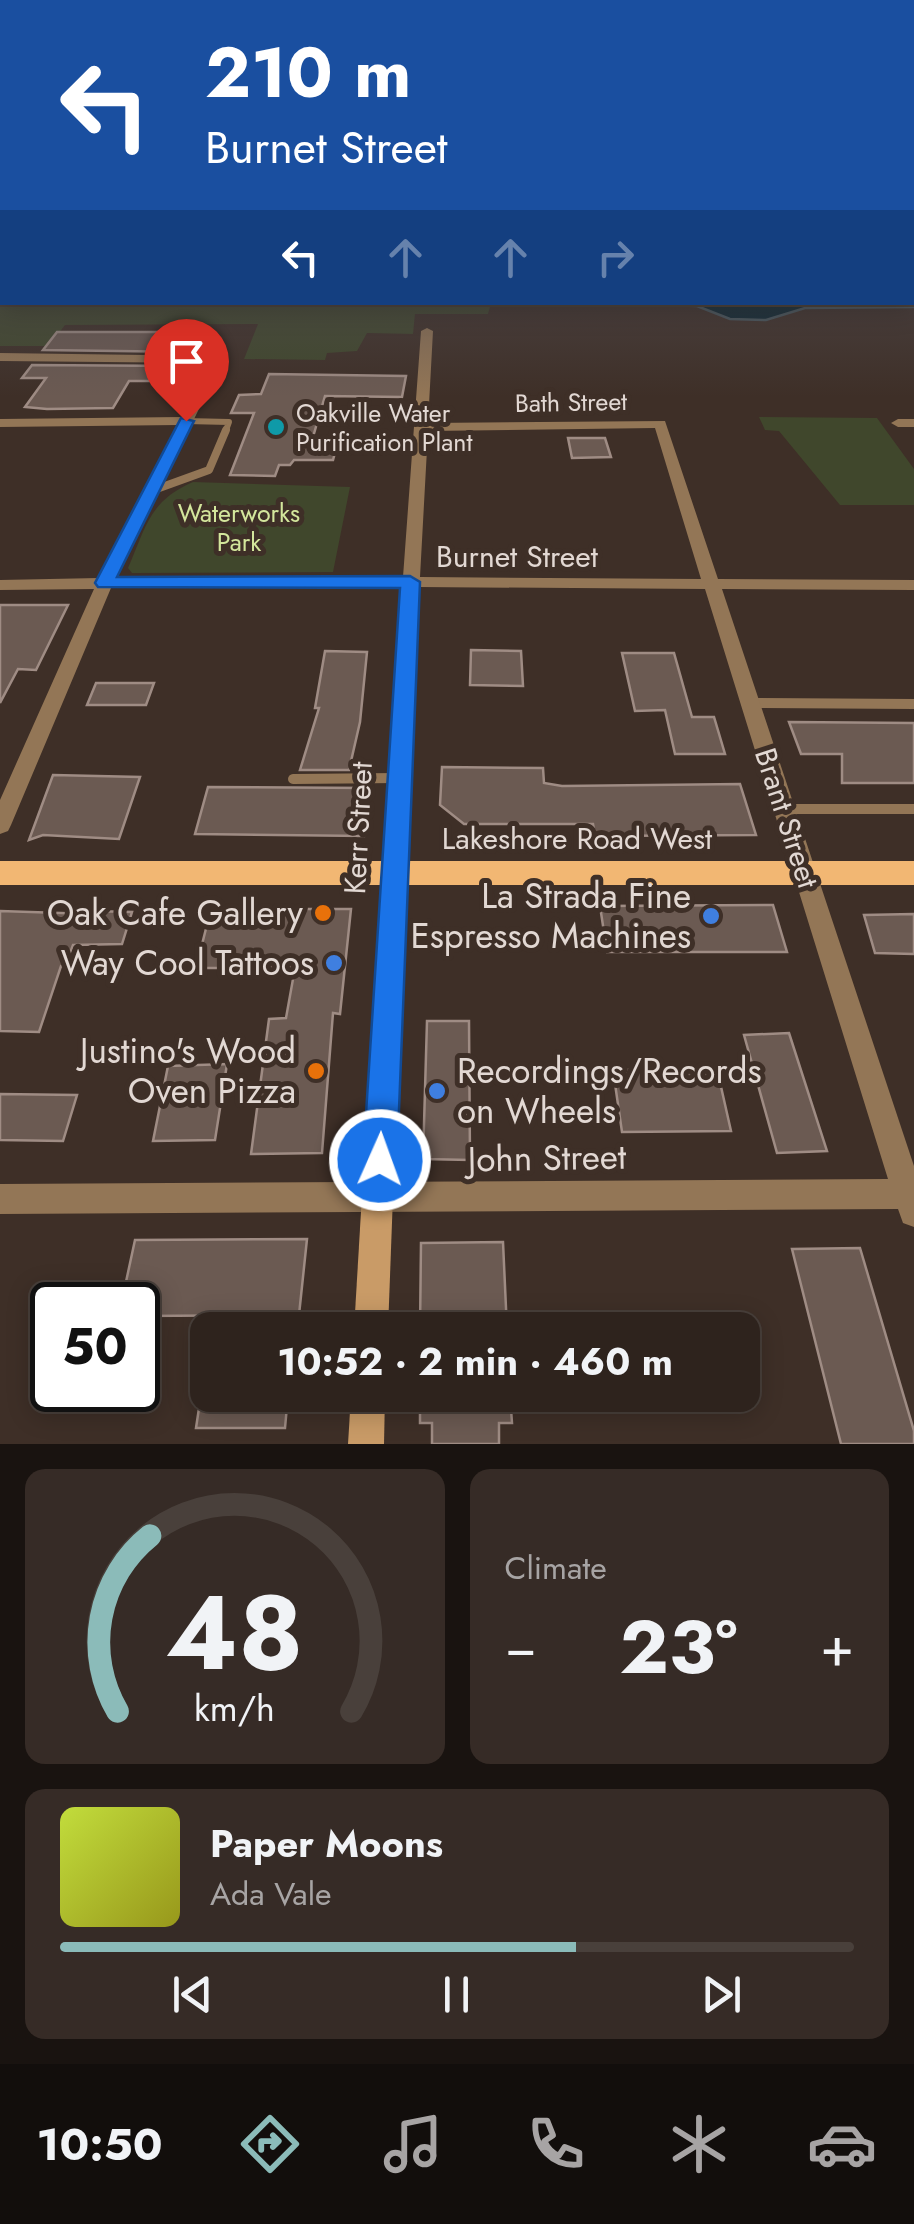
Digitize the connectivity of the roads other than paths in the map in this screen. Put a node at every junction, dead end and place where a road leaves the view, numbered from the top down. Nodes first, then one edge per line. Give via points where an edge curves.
1 (426, 331) dead end
2 (0, 357) edge
3 (186, 421) junction
4 (0, 422) edge
5 (898, 422) dead end
6 (914, 423) edge
7 (660, 424) joint
8 (423, 427) junction
9 (151, 491) junction
10 (410, 582) junction
11 (105, 583) junction
12 (709, 584) junction
13 (0, 585) edge
14 (914, 585) edge
15 (749, 703) junction
16 (914, 704) edge
17 (398, 778) junction
18 (293, 780) dead end
19 (784, 809) junction
20 (914, 809) edge
21 (0, 825) edge
22 (0, 873) edge
23 (393, 873) junction
24 (914, 873) edge
25 (806, 874) junction
26 (378, 1196) junction
27 (0, 1198) edge
28 (912, 1200) edge
29 (372, 1312) edge
30 (367, 1412) edge
31 (366, 1444) edge

1 - 8 street, Kerr Street
2 - 3 street via 216,360
3 - 4 street
3 - 9 street
3 - 9 lane via 229,422 209,470
5 - 6 street
7 - 8 street, Bath Street
7 - 12 street, Brant Street
8 - 10 street, Kerr Street
9 - 11 street
10 - 11 street, Burnet Street
10 - 12 street, Burnet Street
10 - 17 street, Kerr Street
11 - 13 street, Burnet Street
11 - 21 street
12 - 14 street, Burnet Street
12 - 15 street, Brant Street
15 - 16 lane
15 - 19 street, Brant Street
17 - 18 lane
17 - 23 street, Kerr Street
19 - 20 lane
19 - 25 street, Brant Street
22 - 23 main road, Lakeshore Road West
23 - 25 main road, Lakeshore Road West
23 - 26 main road, Kerr Street
24 - 25 main road, Lakeshore Road West
25 - 28 street, Brant Street
26 - 27 street, John Street
26 - 28 street, John Street
26 - 29 main road, Kerr Street
30 - 31 main road

